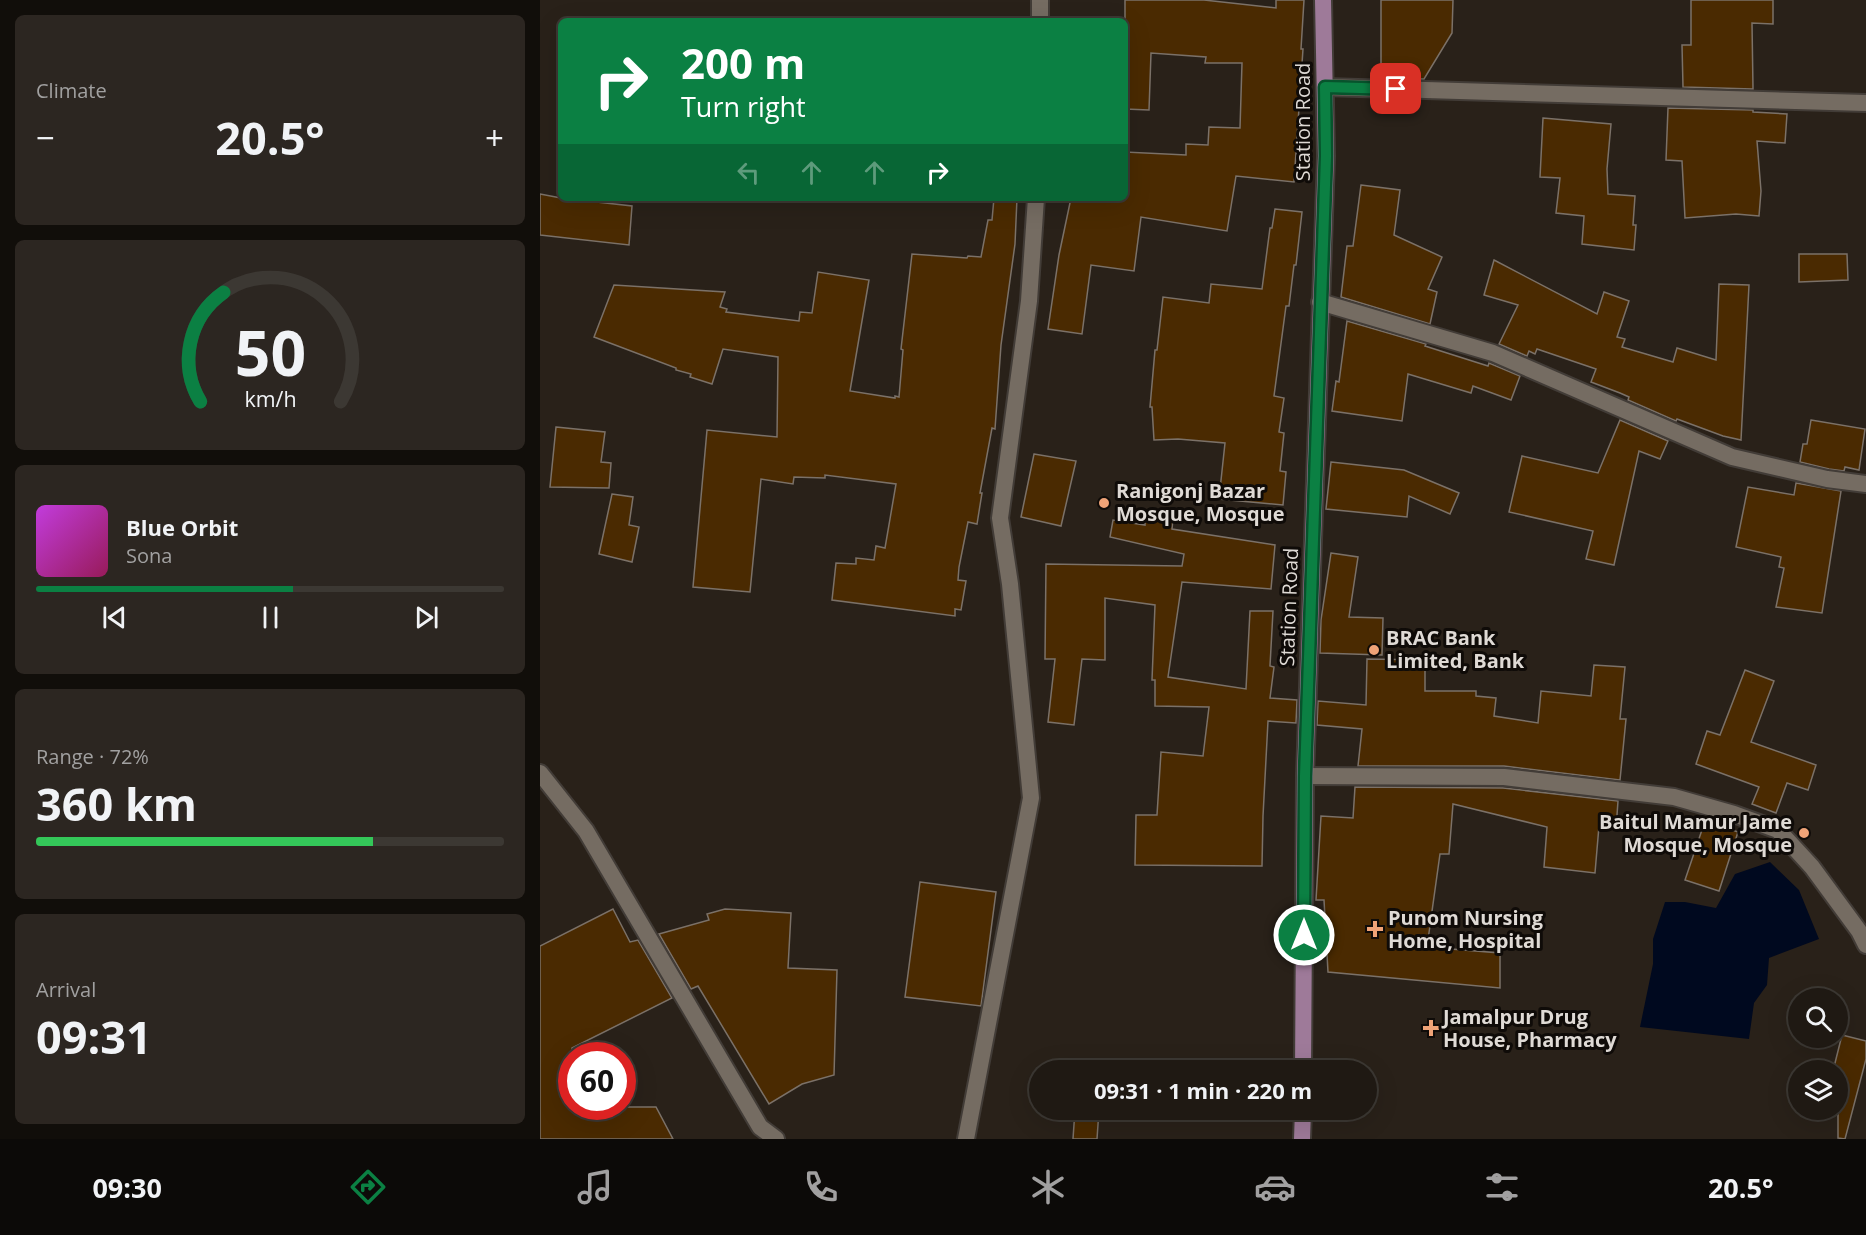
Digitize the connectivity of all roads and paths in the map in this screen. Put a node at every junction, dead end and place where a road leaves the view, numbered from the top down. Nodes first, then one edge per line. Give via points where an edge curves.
1 (1040, 0) edge
2 (1323, 0) edge
3 (1040, 18) edge
4 (1325, 87) junction
5 (1866, 103) edge
6 (1036, 201) edge
7 (1320, 302) junction
8 (1866, 484) edge
9 (540, 773) edge
10 (1305, 776) junction
11 (1866, 945) edge
12 (1303, 1060) edge
13 (1303, 1120) edge
14 (776, 1139) edge
15 (966, 1139) edge
16 (1302, 1139) edge

1 - 3 street
2 - 4 main road, Station Road
4 - 5 street
4 - 7 main road, Station Road
6 - 15 street via 1029,301 1000,518 1031,798
7 - 8 street via 1493,353 1732,457
7 - 10 main road, Station Road
9 - 14 street via 586,831 760,1127
10 - 11 street via 1504,777 1674,797 1714,808 1778,830 1812,867
10 - 12 main road, Station Road
13 - 16 main road

